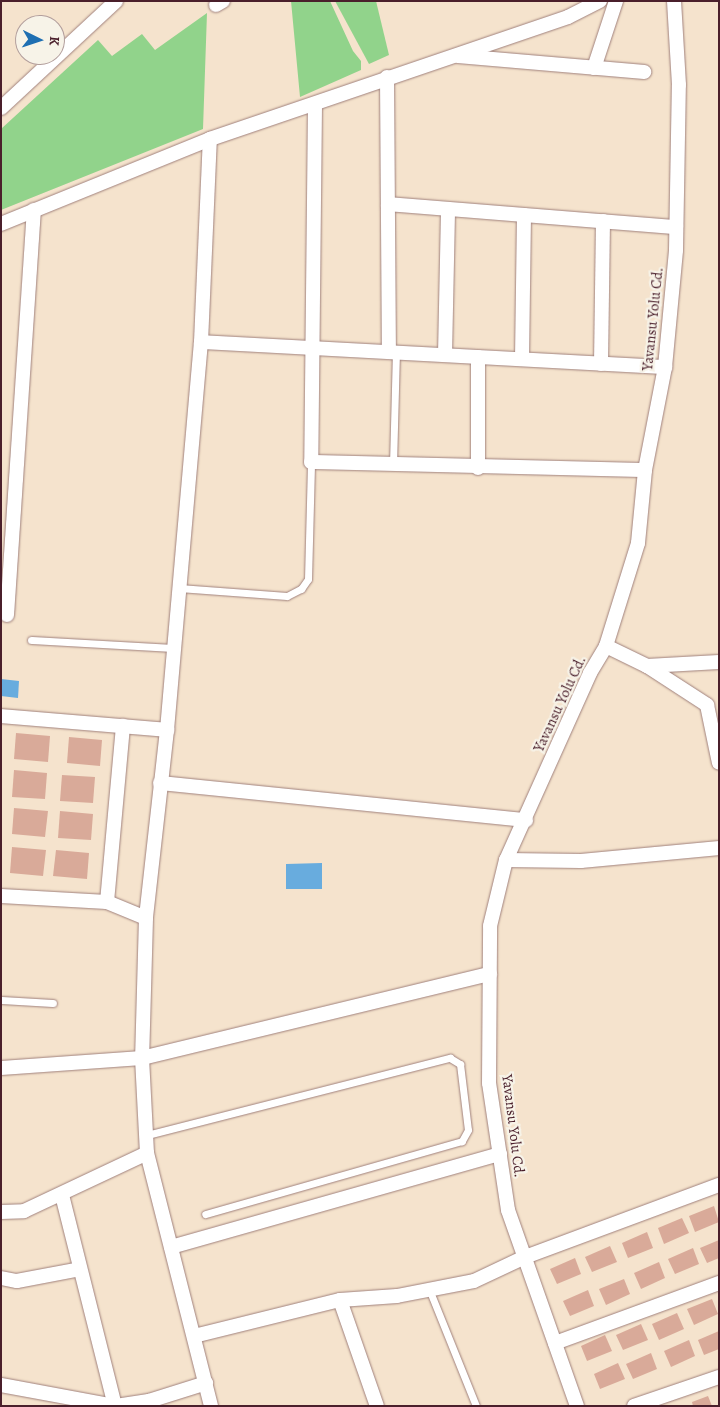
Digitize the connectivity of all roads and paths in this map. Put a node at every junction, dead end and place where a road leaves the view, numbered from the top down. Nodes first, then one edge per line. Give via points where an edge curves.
1 (116, 1) edge
2 (600, 1) edge
3 (616, 1) edge
4 (674, 1) edge
5 (452, 56) junction
6 (594, 68) junction
7 (644, 72) dead end
8 (387, 77) junction
9 (315, 105) junction
10 (1, 108) edge
11 (210, 139) junction
12 (388, 204) junction
13 (448, 209) junction
14 (34, 210) junction
15 (524, 215) junction
16 (603, 221) junction
17 (1, 224) edge
18 (676, 227) junction
19 (201, 342) junction
20 (314, 346) junction
21 (393, 352) junction
22 (445, 355) junction
23 (478, 357) junction
24 (522, 359) junction
25 (601, 364) junction
26 (665, 367) junction
27 (311, 462) junction
28 (394, 465) junction
29 (478, 468) junction
30 (645, 470) junction
31 (179, 588) junction
32 (7, 615) dead end
33 (31, 640) dead end
34 (606, 646) junction
35 (174, 648) junction
36 (719, 662) edge
37 (647, 666) junction
38 (1, 716) edge
39 (123, 726) junction
40 (167, 730) junction
41 (719, 763) edge
42 (160, 783) junction
43 (526, 820) junction
44 (719, 848) edge
45 (506, 860) junction
46 (1, 896) edge
47 (107, 902) junction
48 (146, 918) junction
49 (490, 974) junction
50 (1, 1000) edge
51 (53, 1003) dead end
52 (142, 1058) junction
53 (1, 1068) edge
54 (147, 1134) junction
55 (147, 1153) junction
56 (500, 1154) junction
57 (719, 1185) edge
58 (62, 1195) junction
59 (1, 1212) edge
60 (205, 1214) dead end
61 (171, 1247) junction
62 (525, 1257) junction
63 (80, 1269) junction
64 (1, 1278) edge
65 (719, 1284) edge
66 (429, 1290) junction
67 (340, 1300) junction
68 (194, 1336) junction
69 (555, 1343) junction
70 (719, 1377) edge
71 (206, 1383) junction
72 (1, 1385) edge
73 (115, 1406) edge
74 (211, 1406) edge
75 (377, 1406) edge
76 (476, 1406) edge
77 (577, 1406) edge
78 (634, 1406) edge

1 - 10 street
2 - 5 street via 568,17
3 - 6 street
4 - 18 street, Yavansu Yolu Cd. via 679,84
5 - 6 street
5 - 8 street
6 - 7 street
8 - 9 street
8 - 12 street
9 - 11 street
9 - 20 street
11 - 14 street
11 - 19 street
12 - 13 street
12 - 21 street
13 - 15 street
13 - 22 street
14 - 17 street
14 - 32 street
15 - 16 street
15 - 24 street
16 - 18 street
16 - 25 street
18 - 26 street, Yavansu Yolu Cd.
19 - 20 street
19 - 31 street
20 - 21 street
20 - 27 street
21 - 22 street
21 - 28 lane
22 - 23 street
23 - 24 street
23 - 29 street
24 - 25 street
25 - 26 street
26 - 30 street, Yavansu Yolu Cd.
27 - 28 street
27 - 31 lane via 308,579 301,590 287,596
28 - 29 street
29 - 30 street
30 - 34 street, Yavansu Yolu Cd. via 638,543
31 - 35 street
33 - 35 lane
34 - 37 street
34 - 43 street, Yavansu Yolu Cd. via 590,674
35 - 40 street
36 - 37 street
37 - 41 street via 707,705
38 - 39 street
39 - 40 street
39 - 47 street
40 - 42 street
42 - 43 street
42 - 48 street
43 - 45 street, Yavansu Yolu Cd.
44 - 45 street via 581,861
45 - 49 street, Yavansu Yolu Cd. via 490,926
46 - 47 street
47 - 48 street
48 - 52 street
49 - 52 street
49 - 56 street, Yavansu Yolu Cd. via 489,1083
50 - 51 lane
52 - 53 street
52 - 54 street
54 - 55 street
54 - 60 lane via 450,1058 460,1064 468,1130 462,1141
55 - 58 street
55 - 61 street
56 - 61 street
56 - 62 street, Yavansu Yolu Cd. via 508,1210
57 - 62 street
58 - 59 street via 24,1210
58 - 63 street
61 - 68 street
62 - 66 street via 474,1281
62 - 69 street, Yavansu Yolu Cd.
63 - 64 street via 17,1281
63 - 73 street
65 - 69 street
66 - 67 street
66 - 76 lane
67 - 68 street
67 - 75 street
68 - 71 street
69 - 77 street, Yavansu Yolu Cd.
70 - 78 street
71 - 73 street via 149,1401
71 - 74 street
72 - 73 street

